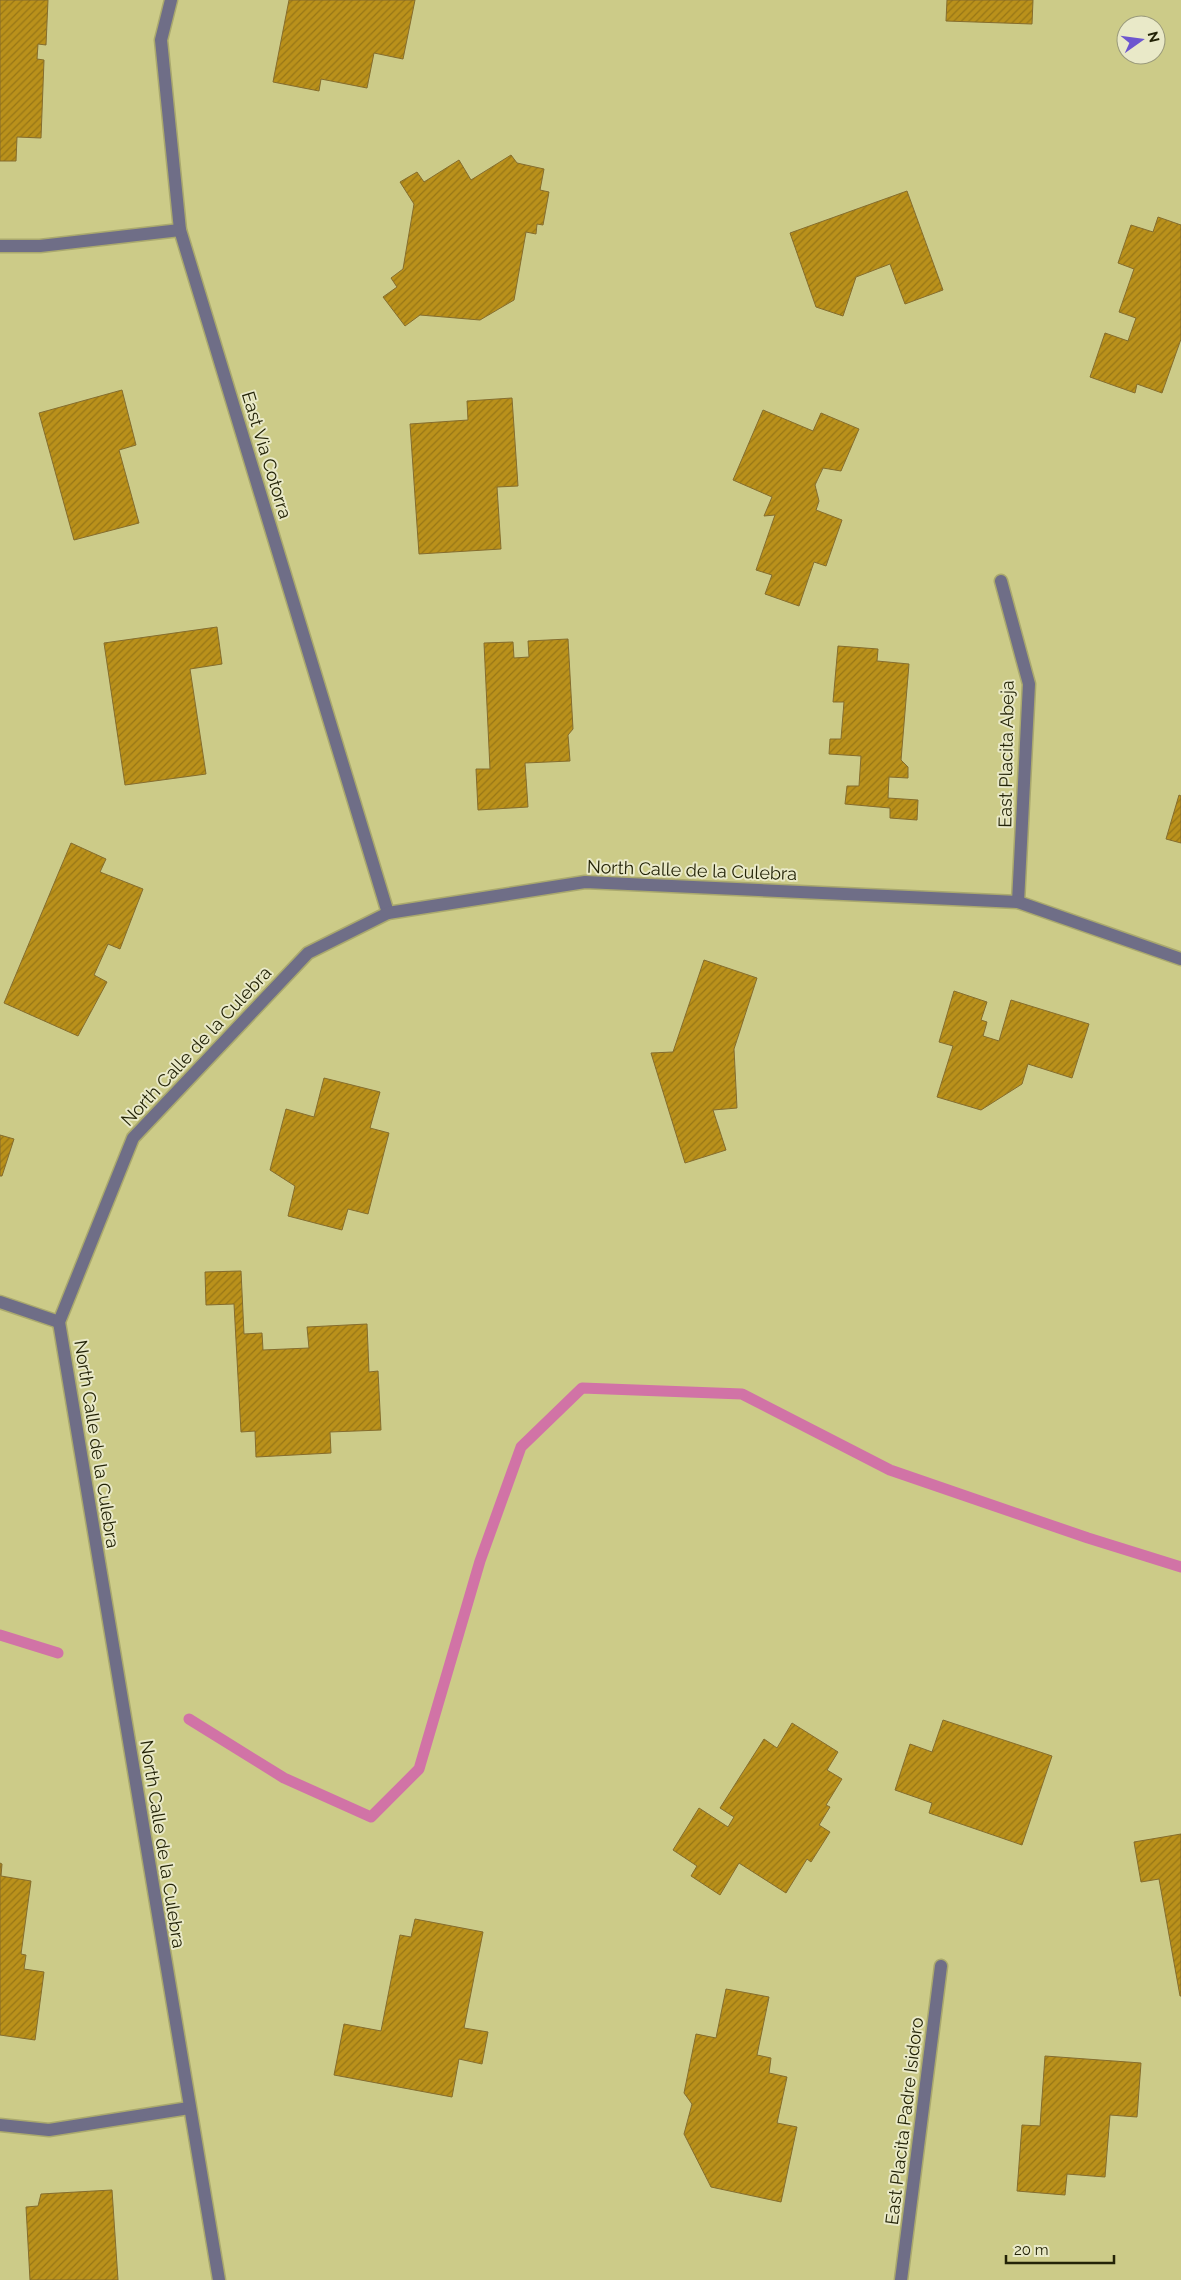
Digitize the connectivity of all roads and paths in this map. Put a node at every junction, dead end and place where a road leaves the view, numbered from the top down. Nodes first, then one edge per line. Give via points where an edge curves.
1 (171, 0) edge
2 (180, 230) junction
3 (0, 246) edge
4 (1001, 581) dead end
5 (1018, 902) junction
6 (388, 913) junction
7 (1181, 959) edge
8 (0, 1302) edge
9 (59, 1322) junction
10 (941, 1966) dead end
11 (189, 2108) junction
12 (0, 2125) edge
13 (219, 2280) edge
14 (900, 2280) edge

1 - 2 street, East Via Cotorra via 161,40
2 - 3 street via 40,246
2 - 6 street, East Via Cotorra
4 - 5 street, East Placita Abeja via 1029,684
5 - 6 street, North Calle de la Culebra via 585,882
5 - 7 street, North Calle de la Culebra
6 - 9 street, North Calle de la Culebra via 308,953 133,1138
8 - 9 street
9 - 11 street, North Calle de la Culebra
10 - 14 street, East Placita Padre Isidoro
11 - 12 street via 49,2130
11 - 13 street, North Calle de la Culebra

